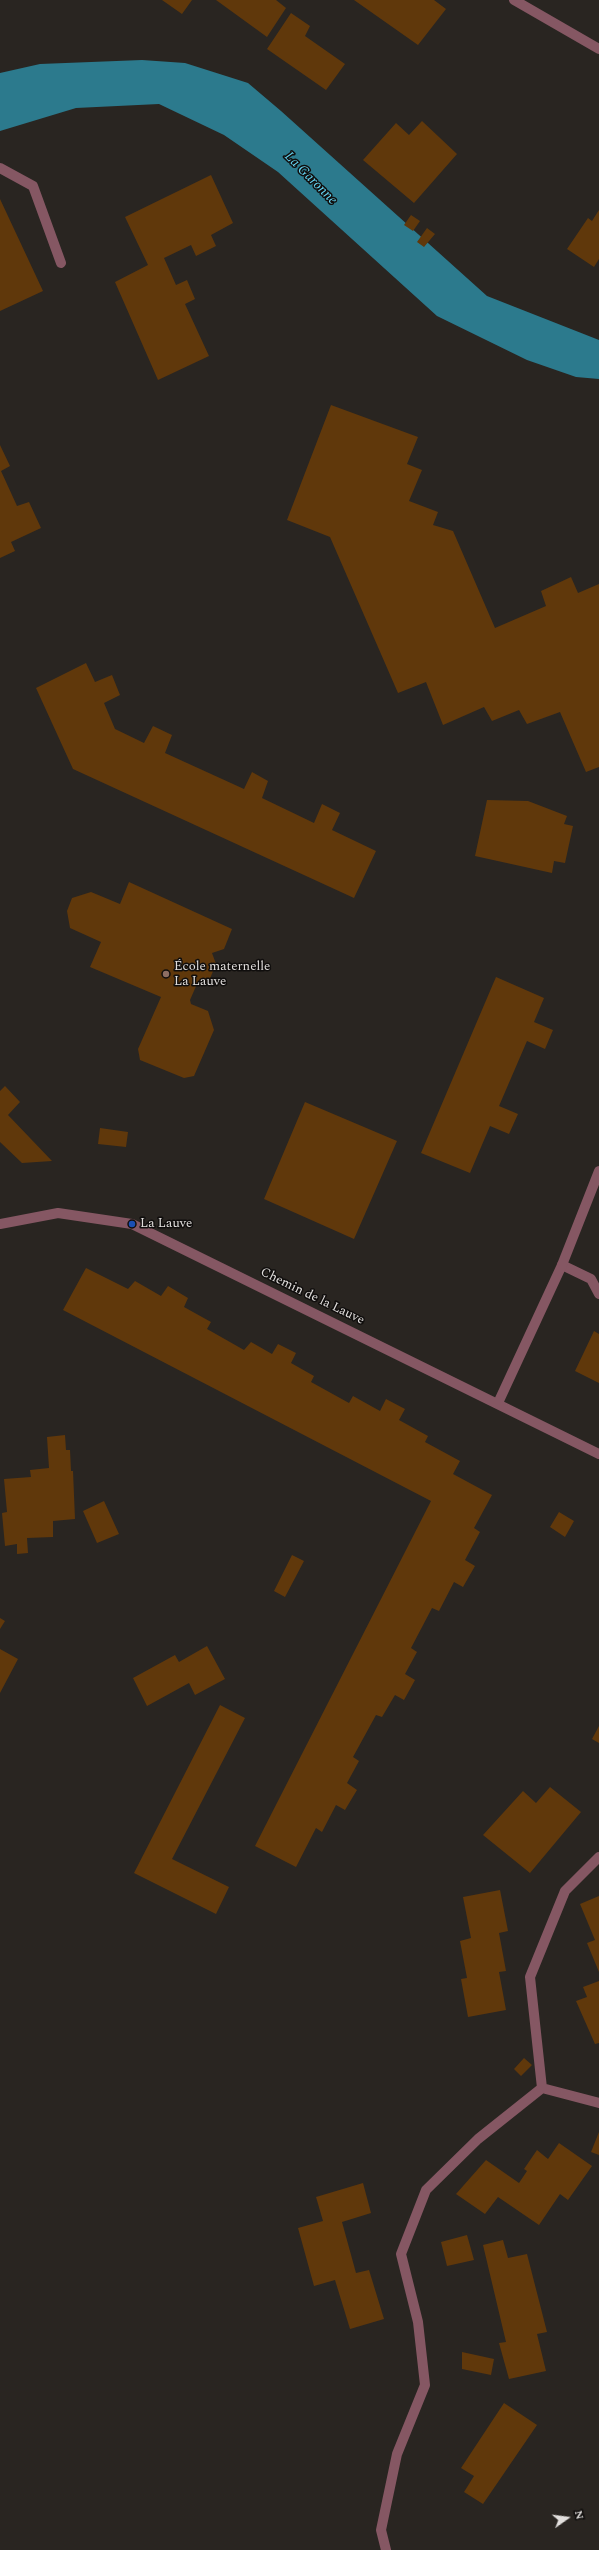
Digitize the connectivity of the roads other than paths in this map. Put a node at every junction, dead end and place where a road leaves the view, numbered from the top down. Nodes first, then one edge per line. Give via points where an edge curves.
1 (514, 0) edge
2 (599, 49) edge
3 (0, 168) edge
4 (62, 263) dead end
5 (599, 1171) edge
6 (0, 1224) edge
7 (562, 1265) junction
8 (599, 1294) edge
9 (498, 1403) junction
10 (599, 1454) edge
11 (599, 1857) edge
12 (542, 2088) junction
13 (599, 2103) edge
14 (386, 2550) edge

1 - 2 street
3 - 4 street via 33,186
5 - 7 street
6 - 9 street, Chemin de la Lauve via 58,1213 132,1224
7 - 8 street via 591,1279
7 - 9 street
9 - 10 street, Chemin de la Lauve
11 - 12 street via 565,1891 530,1977
12 - 13 street
12 - 14 street via 478,2138 426,2190 401,2254 418,2322 426,2386 397,2454 381,2530

